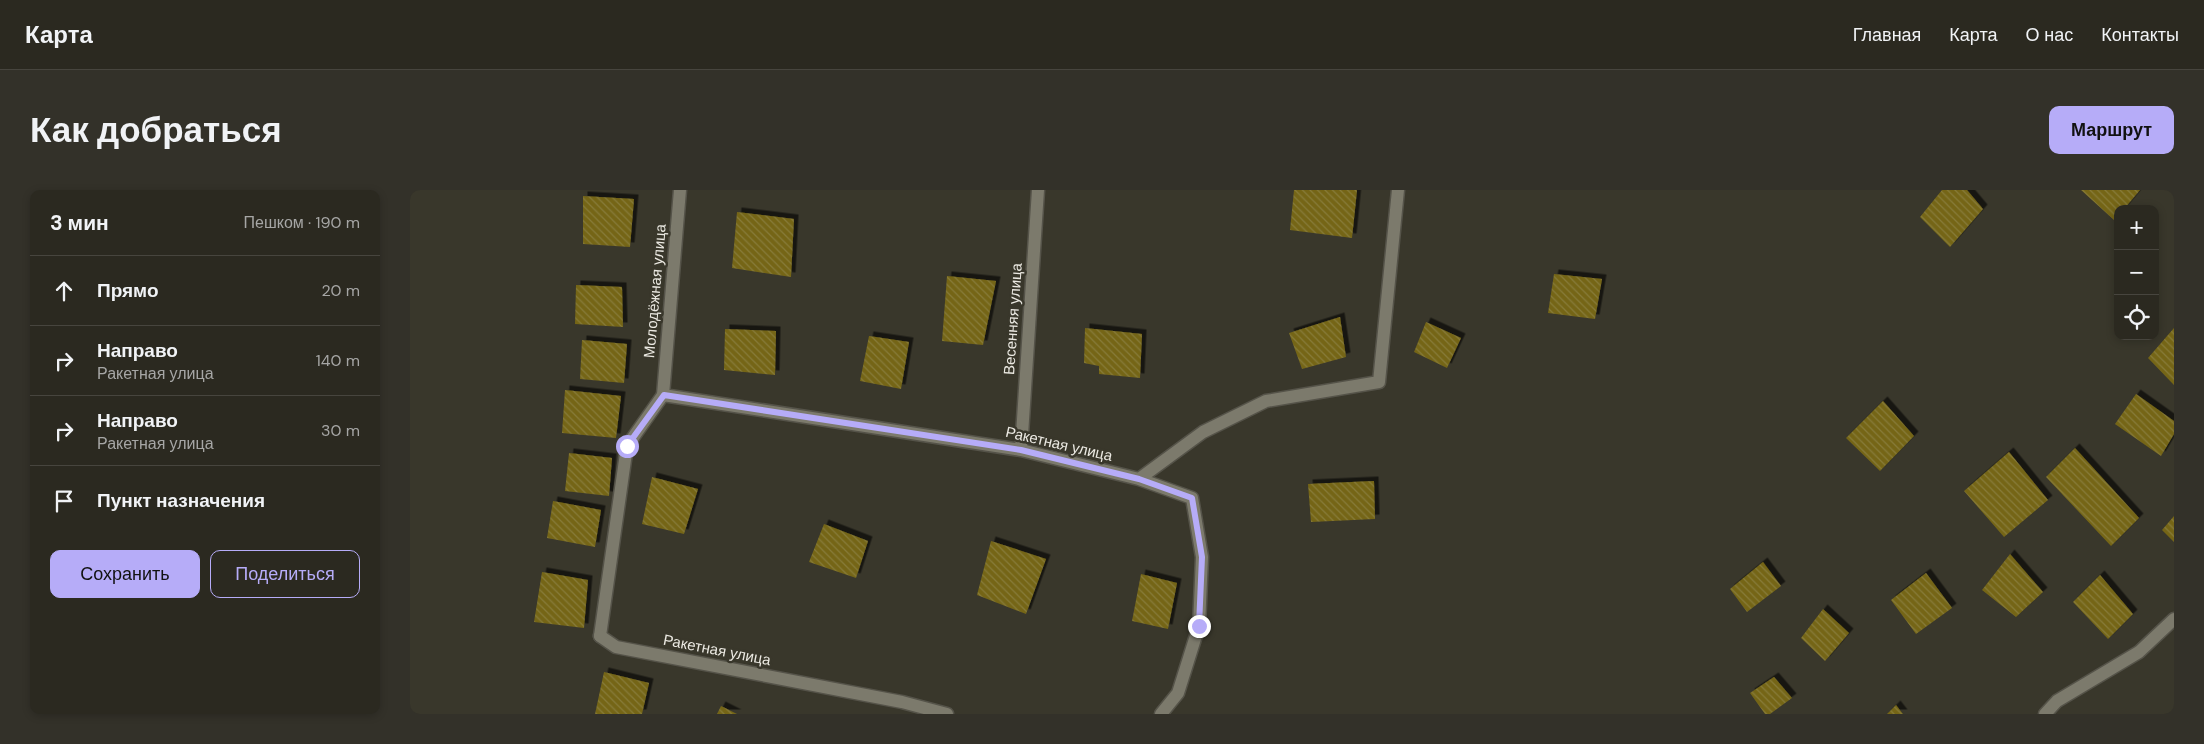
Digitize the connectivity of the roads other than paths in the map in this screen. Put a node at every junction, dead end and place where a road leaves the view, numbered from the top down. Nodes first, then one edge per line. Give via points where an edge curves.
1 (680, 190) edge
2 (1038, 190) edge
3 (1398, 190) edge
4 (664, 395) junction
5 (1021, 450) junction
6 (1139, 479) junction
7 (2174, 619) edge
8 (947, 714) edge
9 (1161, 714) edge
10 (2045, 714) edge

1 - 4 street, Молодёжная улица
2 - 5 street, Весенняя улица
3 - 6 street via 1379,382 1266,402 1203,432
4 - 5 street, Ракетная улица
4 - 8 street, Ракетная улица via 627,446 600,636 616,647 902,702
5 - 6 street, Ракетная улица
6 - 9 street, Ракетная улица via 1192,498 1202,557 1199,626 1178,693
7 - 10 street via 2139,652 2057,701

